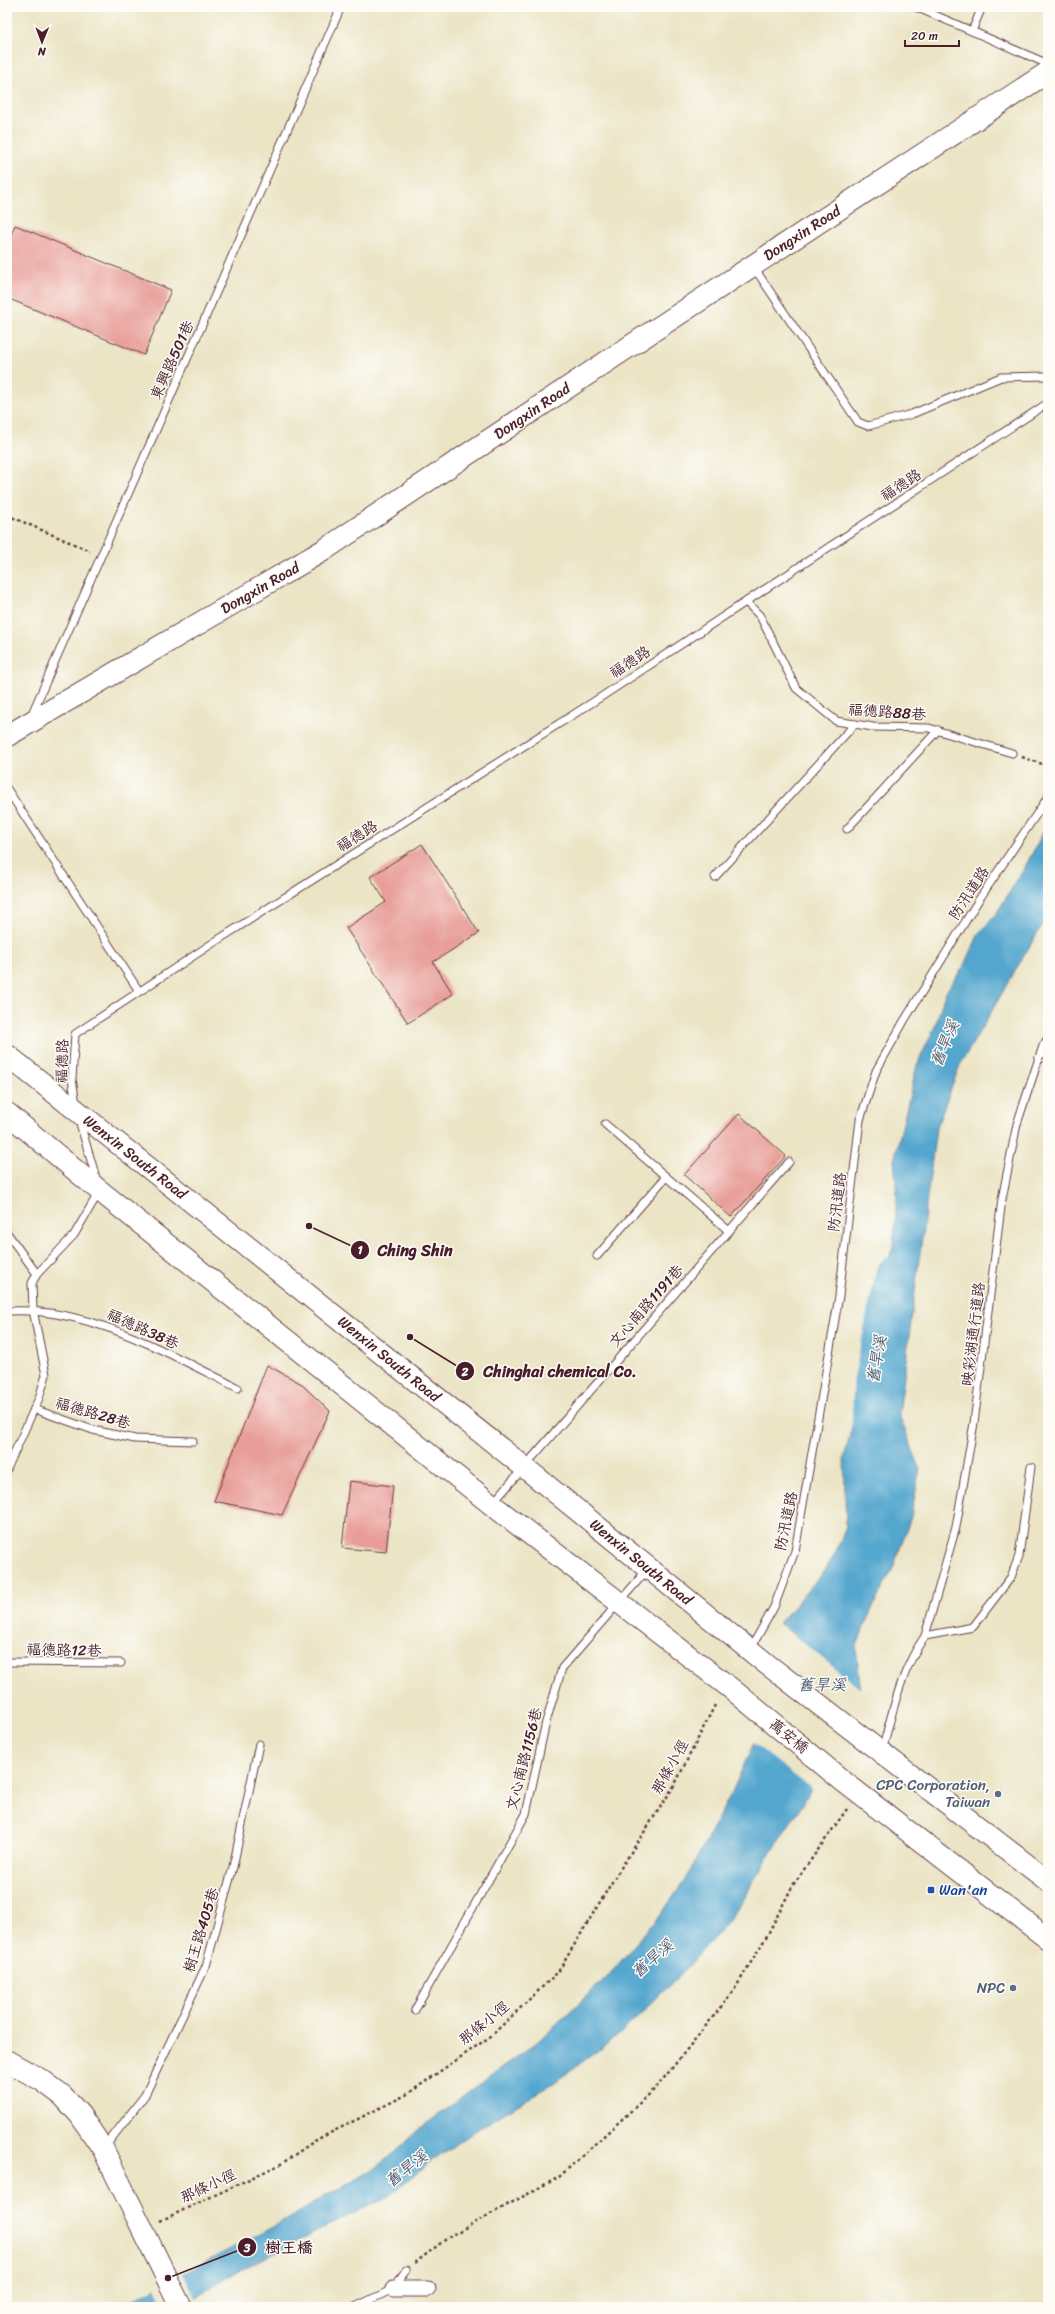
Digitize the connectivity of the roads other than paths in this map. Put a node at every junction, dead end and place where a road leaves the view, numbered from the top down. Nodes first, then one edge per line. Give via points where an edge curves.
1 (341, 7) edge
2 (916, 7) edge
3 (982, 7) edge
4 (972, 31) junction
5 (1048, 64) edge
6 (1048, 72) edge
7 (753, 265) junction
8 (1048, 376) edge
9 (1048, 403) edge
10 (746, 602) junction
11 (28, 723) junction
12 (855, 724) junction
13 (938, 730) junction
14 (7, 736) edge
15 (1012, 753) road end
16 (7, 789) edge
17 (1048, 797) edge
18 (848, 829) dead end
19 (715, 877) dead end
20 (139, 991) junction
21 (1048, 1038) edge
22 (7, 1055) edge
23 (77, 1112) junction
24 (7, 1113) edge
25 (605, 1124) dead end
26 (789, 1162) dead end
27 (666, 1177) junction
28 (100, 1191) junction
29 (729, 1231) junction
30 (7, 1233) edge
31 (597, 1256) dead end
32 (37, 1274) junction
33 (33, 1310) junction
34 (7, 1311) edge
35 (238, 1388) dead end
36 (34, 1409) junction
37 (193, 1441) dead end
38 (1031, 1466) dead end
39 (524, 1467) junction
40 (7, 1469) edge
41 (491, 1504) junction
42 (648, 1568) junction
43 (619, 1604) junction
44 (925, 1636) junction
45 (751, 1649) junction
46 (7, 1662) edge
47 (121, 1664) dead end
48 (259, 1744) dead end
49 (878, 1750) junction
50 (1048, 1881) edge
51 (1048, 1939) edge
52 (416, 2010) dead end
53 (7, 2061) edge
54 (103, 2149) junction
55 (406, 2270) road end
56 (393, 2289) junction
57 (428, 2289) dead end
58 (181, 2307) edge
59 (355, 2307) edge

1 - 11 lane, 東興路501巷 via 99,555
2 - 4 lane
3 - 4 lane
4 - 5 lane
6 - 7 main road, Dongxin Road
7 - 8 lane via 858,422 868,426 912,414 1001,377
7 - 11 main road, Dongxin Road via 324,550
9 - 10 lane, 福德路
10 - 12 lane, 福德路88巷 via 760,616 796,688 836,721
10 - 20 lane, 福德路
11 - 14 main road, Dongxin Road
12 - 13 lane, 福德路88巷
12 - 19 lane
13 - 15 lane, 福德路88巷
13 - 18 lane
16 - 20 lane
17 - 45 lane, 防汛道路 via 978,901 876,1071 860,1120 839,1296 795,1551 774,1606
20 - 23 lane, 福德路 via 75,1034 72,1079
21 - 44 lane, 映彩湖通行道路 via 1017,1124 1002,1199 974,1422 956,1527
22 - 23 main road, Wenxin South Road
23 - 28 lane, 福德路
23 - 39 main road, Wenxin South Road
24 - 28 main road
25 - 27 lane
26 - 29 lane, 文心南路1191巷
27 - 29 lane
27 - 31 lane
28 - 32 lane via 74,1235
28 - 41 main road
29 - 39 lane, 文心南路1191巷
30 - 32 lane
32 - 33 lane via 32,1283
33 - 34 lane, 福德路38巷
33 - 35 lane, 福德路38巷 via 97,1323 189,1363
33 - 36 lane via 46,1375
36 - 37 lane, 福德路28巷 via 93,1430 135,1439
36 - 40 lane
38 - 44 lane via 1019,1556 1011,1577 973,1627
39 - 41 lane, 文心南路1191巷
39 - 42 main road, Wenxin South Road
41 - 43 main road
42 - 43 lane, 文心南路1156巷
42 - 45 main road, Wenxin South Road
43 - 51 main road, 萬安橋 via 733,1690 844,1782
43 - 52 lane, 文心南路1156巷 via 562,1668 546,1722 526,1814
44 - 49 lane, 映彩湖通行道路 via 912,1655
45 - 49 main road, Wenxin South Road
46 - 47 lane, 福德路12巷
48 - 54 lane, 樹王路405巷 via 233,1867 206,1966 145,2095
49 - 50 main road
53 - 54 main road via 43,2081 62,2096
54 - 58 main road
55 - 56 lane
56 - 57 street
56 - 59 lane

